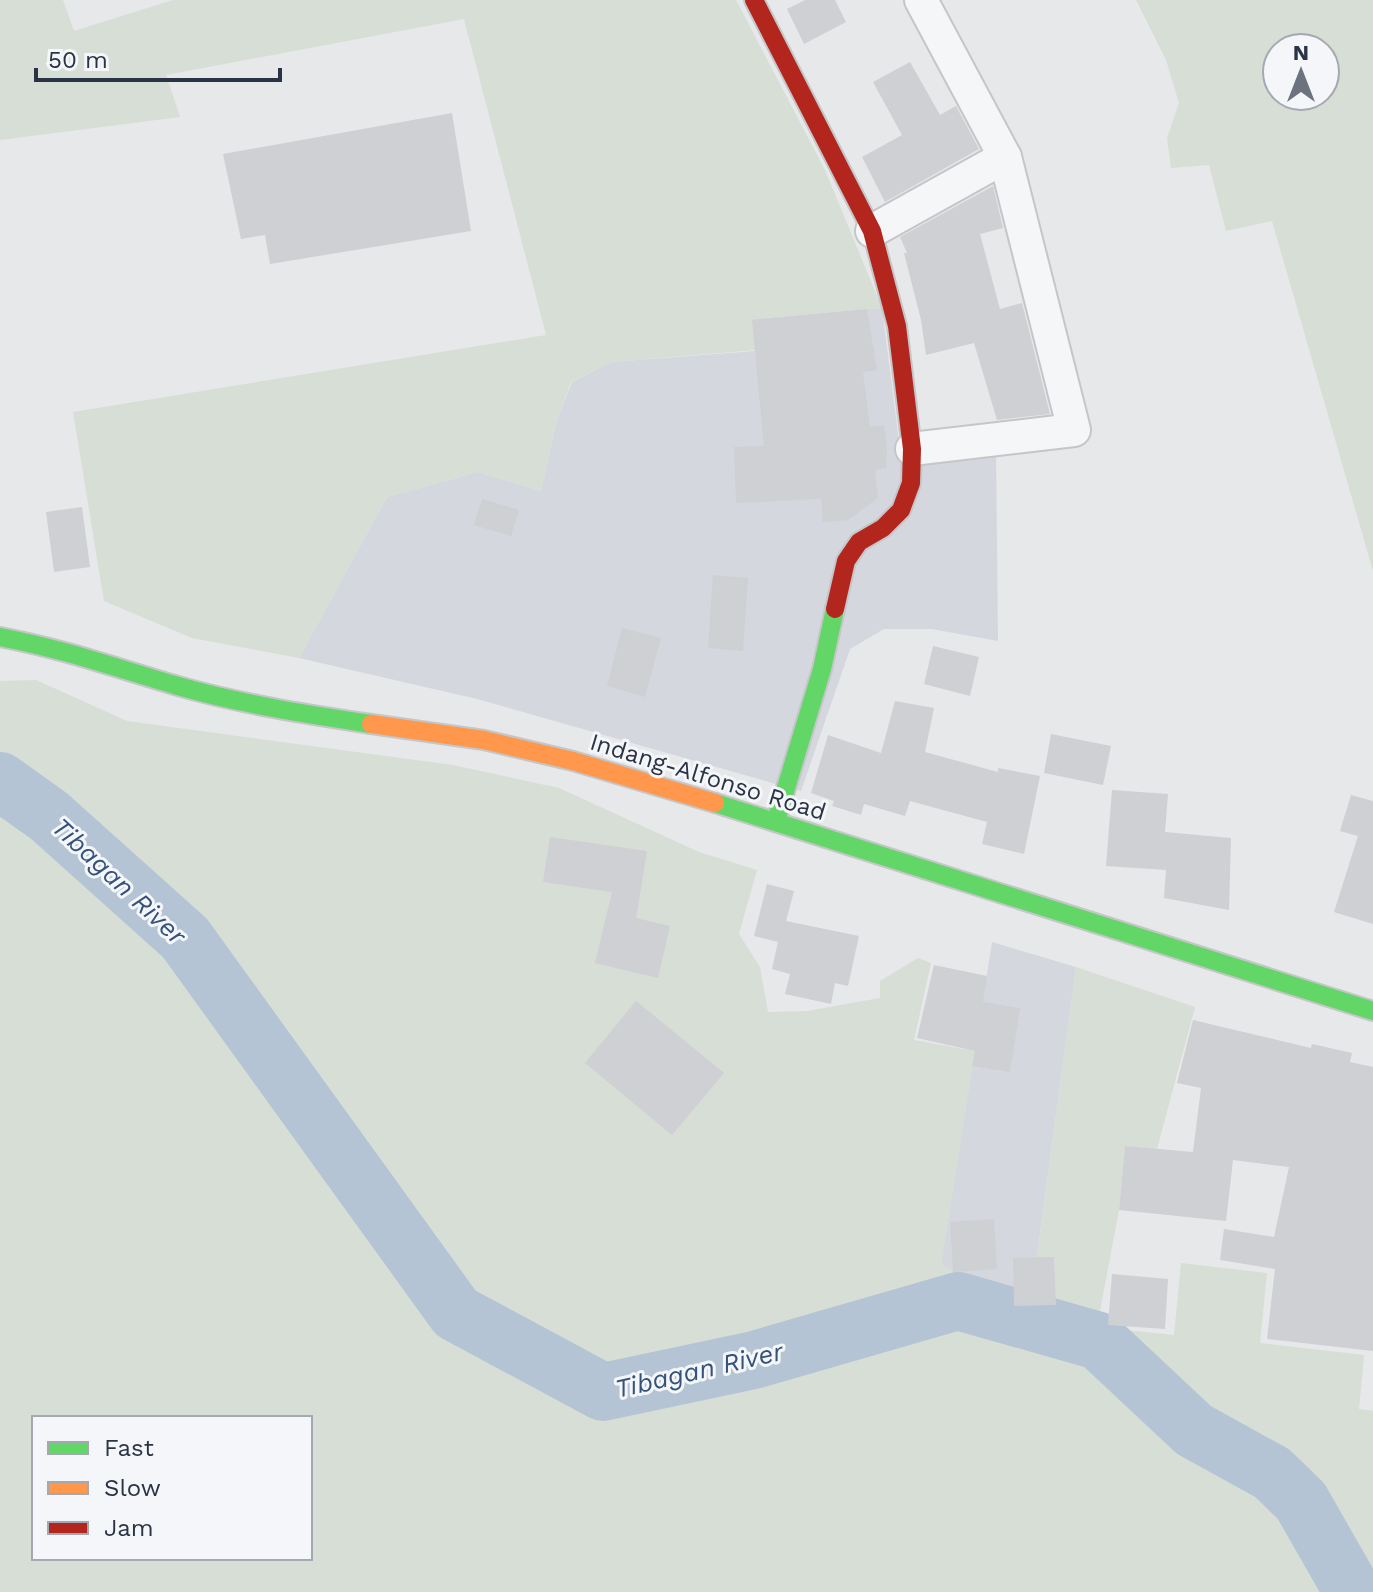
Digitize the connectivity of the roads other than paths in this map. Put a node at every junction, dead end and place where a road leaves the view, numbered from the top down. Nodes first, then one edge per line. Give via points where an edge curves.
1 (754, 0) edge
2 (921, 0) edge
3 (1005, 157) junction
4 (872, 231) junction
5 (912, 449) junction
6 (6, 637) edge
7 (776, 821) junction
8 (1373, 1011) edge

1 - 4 main road
2 - 3 street
3 - 4 street
3 - 5 street via 1074,430
4 - 5 main road via 897,326
5 - 7 main road via 911,483 901,510 859,542 846,561 822,669
6 - 7 main road, Indang-Alfonso Road via 262,707 529,750
7 - 8 main road, Indang-Alfonso Road

